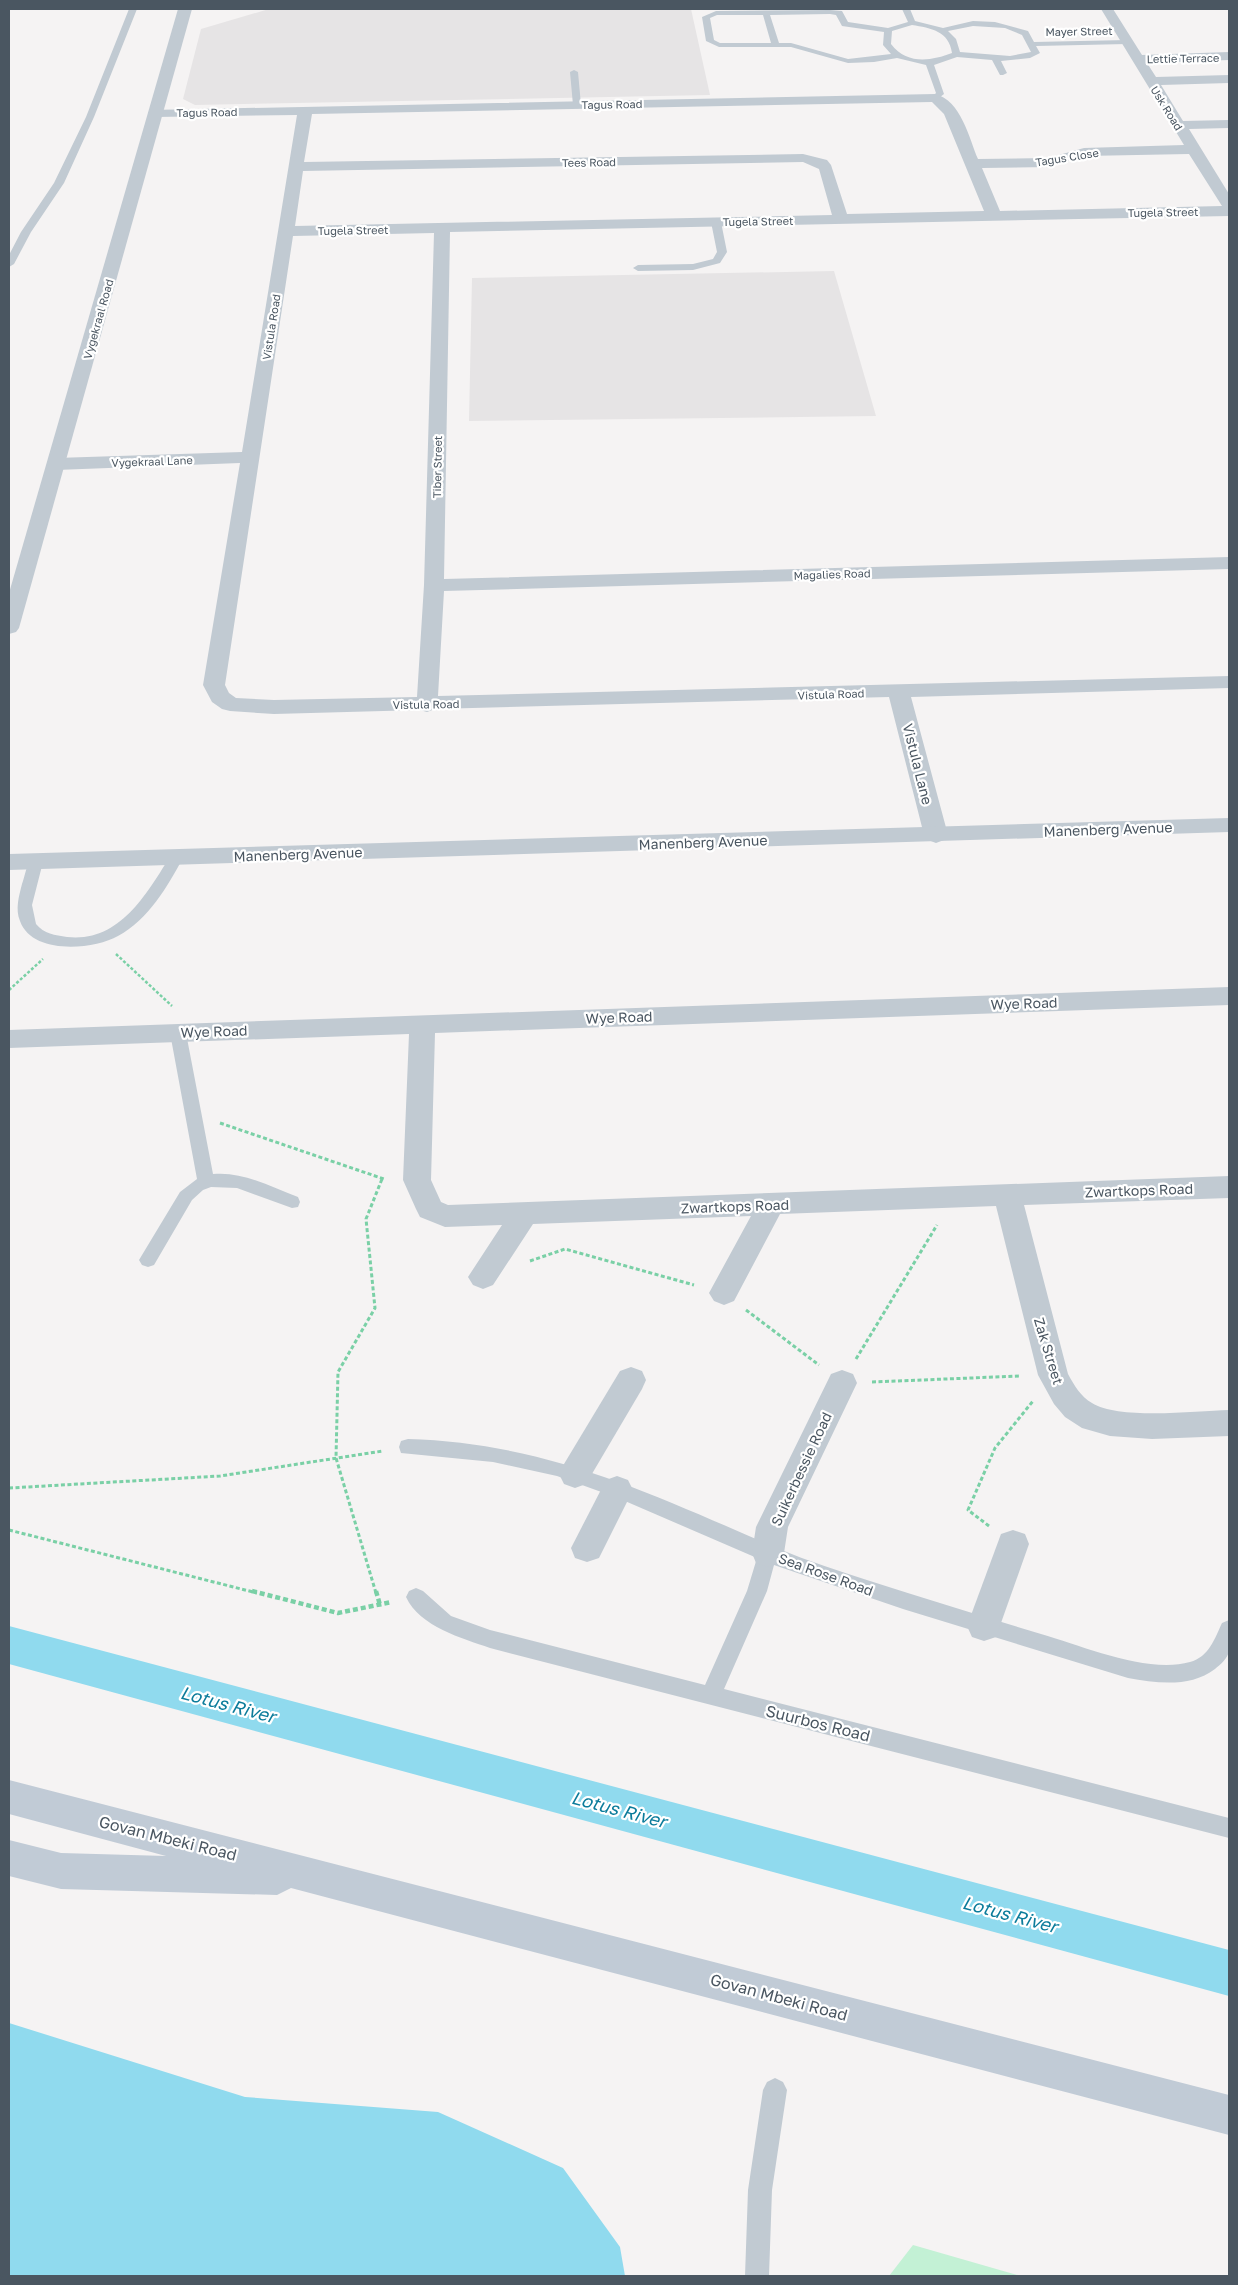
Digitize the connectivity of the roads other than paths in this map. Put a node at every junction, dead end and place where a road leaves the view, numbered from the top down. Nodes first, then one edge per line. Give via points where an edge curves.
1 (133, 9) edge
2 (185, 9) edge
3 (906, 9) edge
4 (1107, 9) edge
5 (777, 11) edge
6 (766, 13) junction
7 (912, 23) junction
8 (888, 30) junction
9 (943, 30) junction
10 (1127, 42) junction
11 (1032, 44) junction
12 (776, 45) junction
13 (956, 54) junction
14 (898, 56) junction
15 (1229, 56) edge
16 (995, 58) junction
17 (1137, 59) junction
18 (930, 63) junction
19 (574, 72) dead end
20 (1003, 73) dead end
21 (1229, 79) edge
22 (1151, 82) junction
23 (935, 98) junction
24 (577, 105) junction
25 (305, 111) junction
26 (155, 113) junction
27 (1229, 124) edge
28 (1178, 125) junction
29 (1193, 149) junction
30 (972, 164) junction
31 (296, 167) junction
32 (1229, 206) edge
33 (1229, 211) edge
34 (994, 216) junction
35 (841, 219) junction
36 (716, 222) junction
37 (442, 228) junction
38 (287, 231) junction
39 (9, 264) edge
40 (638, 268) dead end
41 (249, 457) junction
42 (56, 464) junction
43 (1229, 563) edge
44 (434, 585) junction
45 (9, 628) edge
46 (1229, 682) edge
47 (900, 692) junction
48 (427, 705) junction
49 (1229, 825) edge
50 (936, 835) junction
51 (176, 858) junction
52 (9, 862) edge
53 (36, 862) junction
54 (1229, 996) edge
55 (422, 1024) junction
56 (178, 1033) junction
57 (9, 1039) edge
58 (206, 1180) junction
59 (1229, 1187) edge
60 (1007, 1194) junction
61 (292, 1202) dead end
62 (771, 1204) junction
63 (524, 1215) junction
64 (148, 1260) dead end
65 (483, 1277) road end
66 (724, 1293) road end
67 (632, 1380) dead end
68 (842, 1383) road end
69 (1229, 1423) edge
70 (408, 1447) road end
71 (575, 1474) junction
72 (617, 1490) junction
73 (1013, 1544) road end
74 (587, 1548) dead end
75 (768, 1553) junction
76 (416, 1597) road end
77 (984, 1626) junction
78 (1229, 1629) edge
79 (711, 1695) junction
80 (9, 1797) edge
81 (1229, 1828) edge
82 (9, 1858) edge
83 (328, 1879) junction
84 (775, 2090) dead end
85 (1229, 2114) edge
86 (757, 2276) edge

1 - 39 lane via 90,117 59,183
2 - 26 street, Vygekraal Road
3 - 7 lane
4 - 10 street, Usk Road
5 - 6 lane
5 - 8 lane via 835,12 845,24
6 - 12 lane
6 - 12 lane via 716,13 707,16 710,41 727,46
7 - 8 lane
7 - 9 lane
8 - 14 lane via 888,47
9 - 11 lane via 985,20 1022,31
9 - 13 lane via 956,45
10 - 11 lane, Mayer Street
10 - 17 street, Usk Road
11 - 16 lane via 1036,53 1033,56
12 - 14 lane via 794,45 848,61
13 - 16 lane
13 - 18 lane
14 - 18 lane
15 - 17 street, Lettie Terrace
16 - 20 lane
17 - 22 street, Usk Road
18 - 23 lane via 940,94
19 - 24 lane
21 - 22 street
22 - 28 street, Usk Road
23 - 24 street, Tagus Road
23 - 30 street via 951,114
24 - 25 street, Tagus Road
25 - 26 street, Tagus Road
25 - 31 street, Vistula Road
26 - 42 street, Vygekraal Road
27 - 28 street
28 - 29 street, Usk Road
29 - 30 street, Tagus Close via 1084,152 1049,162
29 - 32 street, Usk Road
30 - 34 street
31 - 35 street, Tees Road via 803,158 822,163 826,168
31 - 38 street, Vistula Road
33 - 34 street, Tugela Street
34 - 35 street, Tugela Street
35 - 36 street, Tugela Street
36 - 37 street, Tugela Street
36 - 40 lane via 722,252 717,261 693,267
37 - 38 street, Tugela Street
37 - 44 street, Tiber Street
38 - 41 street, Vistula Road
41 - 42 street, Vygekraal Lane
41 - 48 street, Vistula Road via 214,685 220,698 243,707
42 - 45 street, Vygekraal Road
43 - 44 street, Magalies Road
44 - 48 street, Tiber Street
46 - 47 street, Vistula Road
47 - 48 street, Vistula Road
47 - 50 street, Vistula Lane
49 - 50 street, Manenberg Avenue
50 - 51 street, Manenberg Avenue
51 - 53 street, Manenberg Avenue
51 - 53 lane via 157,894 133,920 101,939 80,943 40,937 30,928 25,917
52 - 53 street, Manenberg Avenue
54 - 55 street, Wye Road
55 - 56 street, Wye Road
55 - 63 street, Zwartkops Road via 417,1180 430,1209 451,1217
56 - 57 street, Wye Road
56 - 58 lane
58 - 61 lane via 238,1181
58 - 64 lane via 194,1186 186,1196
59 - 60 street, Zwartkops Road
60 - 62 street, Zwartkops Road
60 - 69 street, Zak Street via 1054,1375 1065,1398 1082,1414 1103,1422 1127,1425
62 - 63 street, Zwartkops Road
62 - 66 street
63 - 65 street
67 - 71 street
68 - 75 street, Suikerbessie Road via 772,1527
70 - 71 lane, Sea Rose Road via 442,1447 488,1454
71 - 72 lane, Sea Rose Road
72 - 74 street
72 - 75 lane, Sea Rose Road
73 - 77 street
75 - 77 lane, Sea Rose Road via 910,1604
75 - 79 lane, Suikerbessie Road via 757,1591
76 - 79 lane, Suurbos Road via 444,1622 490,1638
77 - 78 lane, Sea Rose Road via 1128,1669 1164,1676 1189,1672 1211,1661 1225,1644
79 - 81 lane, Suurbos Road
80 - 83 main road, Govan Mbeki Road
82 - 83 main road, Govan Mbeki Road via 61,1871
83 - 85 main road, Govan Mbeki Road
84 - 86 lane via 760,2190

